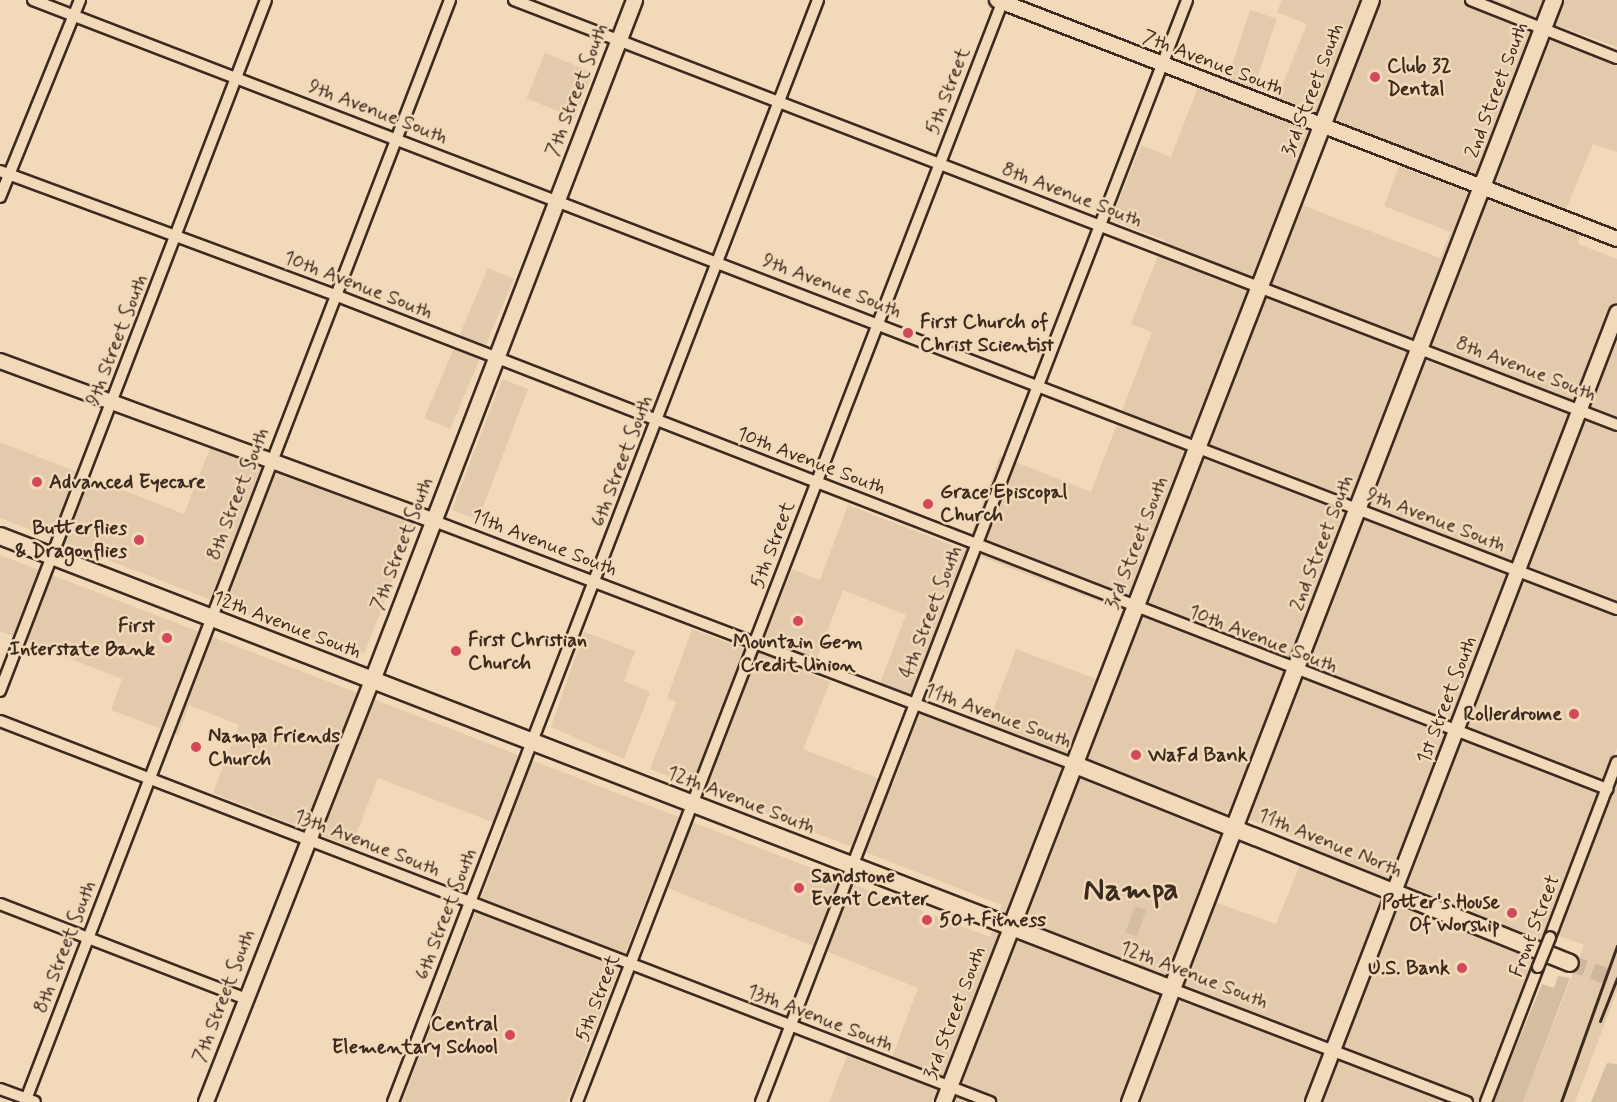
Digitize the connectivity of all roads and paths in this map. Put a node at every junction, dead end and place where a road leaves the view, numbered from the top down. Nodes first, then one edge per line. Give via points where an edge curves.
1 (33, 0) edge
2 (80, 0) edge
3 (266, 0) edge
4 (450, 0) edge
5 (514, 0) edge
6 (634, 0) edge
7 (818, 0) edge
8 (1187, 0) edge
9 (1371, 0) edge
10 (1471, 0) edge
11 (1554, 0) edge
12 (1000, 1) edge
13 (74, 16) junction
14 (1544, 28) junction
15 (620, 38) junction
16 (1617, 58) edge
17 (1162, 63) junction
18 (237, 77) junction
19 (780, 101) junction
20 (1322, 126) junction
21 (396, 139) junction
22 (940, 163) junction
23 (4, 173) edge
24 (1482, 188) junction
25 (0, 197) edge
26 (557, 198) junction
27 (1100, 225) junction
28 (177, 235) junction
29 (1617, 239) edge
30 (718, 261) junction
31 (1260, 287) junction
32 (335, 295) junction
33 (1617, 313) edge
34 (878, 322) junction
35 (1420, 348) junction
36 (496, 358) junction
37 (0, 361) edge
38 (1038, 385) junction
39 (113, 404) junction
40 (1580, 410) junction
41 (657, 421) junction
42 (1617, 425) edge
43 (1197, 448) junction
44 (270, 462) junction
45 (816, 483) junction
46 (1357, 510) junction
47 (434, 521) junction
48 (0, 536) edge
49 (976, 546) junction
50 (52, 556) junction
51 (1518, 570) junction
52 (594, 583) junction
53 (1135, 608) junction
54 (1617, 609) edge
55 (212, 618) junction
56 (754, 644) junction
57 (1295, 670) junction
58 (372, 680) junction
59 (0, 691) edge
60 (915, 706) junction
61 (0, 721) edge
62 (1455, 732) junction
63 (532, 742) junction
64 (1617, 762) edge
65 (1074, 764) junction
66 (150, 779) junction
67 (1606, 789) junction
68 (693, 805) junction
69 (1234, 827) junction
70 (307, 840) junction
71 (853, 866) junction
72 (1394, 892) junction
73 (470, 902) junction
74 (0, 904) edge
75 (1011, 927) junction
76 (88, 939) junction
77 (630, 963) junction
78 (1570, 963) tunnel mouth
79 (1172, 989) junction
80 (246, 999) junction
81 (790, 1026) junction
82 (1333, 1051) junction
83 (949, 1086) junction
84 (0, 1089) edge
85 (29, 1101) edge
86 (206, 1102) edge
87 (393, 1102) edge
88 (577, 1102) edge
89 (761, 1102) edge
90 (943, 1102) edge
91 (990, 1102) edge
92 (1129, 1102) edge
93 (1313, 1102) edge
94 (1467, 1102) edge
95 (1486, 1102) edge

1 - 13 street, 9th Avenue South
2 - 13 street
3 - 18 street, 9th Street South
4 - 21 street, 8th Street South
5 - 15 street, 8th Avenue South
6 - 15 main road, 7th Street South
7 - 19 street, 6th Street South
8 - 17 street, 4th Street South
9 - 20 main road, 3rd Street South
10 - 14 street
11 - 14 main road, 2nd Street South
12 - 17 street, 7th Avenue South
12 - 22 street, 5th Street
13 - 18 street, 9th Avenue South
13 - 23 street
14 - 16 street
14 - 24 main road, 2nd Street South
15 - 19 street, 8th Avenue South
15 - 26 main road, 7th Street South
17 - 20 street, 7th Avenue South
17 - 27 street, 4th Street South
18 - 21 street, 9th Avenue South
18 - 28 street, 9th Street South
19 - 22 street, 8th Avenue South
19 - 30 street, 6th Street South
20 - 24 street, 7th Avenue South
20 - 31 main road, 3rd Street South
21 - 26 street, 9th Avenue South
21 - 32 street, 8th Street South
22 - 27 street, 8th Avenue South
22 - 34 street, 5th Street
23 - 25 street
23 - 28 street, 10th Avenue South
24 - 29 street, 7th Avenue South
24 - 35 main road, 2nd Street South
26 - 30 street, 9th Avenue South
26 - 36 main road, 7th Street South
27 - 31 street, 8th Avenue South
27 - 38 street, 4th Street South
28 - 32 street, 10th Avenue South
28 - 39 street, 9th Street South
30 - 34 street, 9th Avenue South
30 - 41 street, 6th Street South
31 - 35 street, 8th Avenue South
31 - 43 main road, 3rd Street South
32 - 36 street, 10th Avenue South
32 - 44 street, 8th Street South
33 - 40 street, 1st Street South
34 - 38 street, 9th Avenue South
34 - 45 street, 5th Street
35 - 40 street, 8th Avenue South
35 - 46 main road, 2nd Street South
36 - 41 street, 10th Avenue South
36 - 47 main road, 7th Street South
37 - 39 street, 11th Avenue South
38 - 43 street, 9th Avenue South
38 - 49 street, 4th Street South
39 - 44 street, 11th Avenue South
39 - 50 street, 9th Street South
40 - 42 street, 8th Avenue South
40 - 51 street, 1st Street South
41 - 45 street, 10th Avenue South
41 - 52 street, 6th Street South
43 - 46 street, 9th Avenue South
43 - 53 main road, 3rd Street South
44 - 47 street, 11th Avenue South
44 - 55 street, 8th Street South
45 - 49 street, 10th Avenue South
45 - 56 street, 5th Street
46 - 51 street, 9th Avenue South
46 - 57 main road, 2nd Street South
47 - 52 street, 11th Avenue South
47 - 58 main road, 7th Street South
48 - 50 main road, 12th Avenue South
49 - 53 street, 10th Avenue South
49 - 60 street, 4th Street South
50 - 55 main road, 12th Avenue South
50 - 59 street, 9th Street South
51 - 54 street, 9th Avenue South
51 - 62 street, 1st Street South
52 - 56 street, 11th Avenue South
52 - 63 street, 6th Street South
53 - 57 street, 10th Avenue South
53 - 65 main road, 3rd Street South
55 - 58 main road, 12th Avenue South
55 - 66 street, 8th Street South
56 - 60 street, 11th Avenue South
56 - 68 street, 5th Street
57 - 62 street, 10th Avenue South
57 - 69 main road, 2nd Street South
58 - 63 main road, 12th Avenue South
58 - 70 street, 7th Street South
60 - 65 street, 11th Avenue South
60 - 71 street, 4th Street South
61 - 66 street, 13th Avenue South
62 - 67 street, 10th Avenue South
62 - 72 street, 1st Street South
63 - 68 main road, 12th Avenue South
63 - 73 street, 6th Street South
64 - 67 street, Front Street
65 - 69 main road, 11th Avenue North
65 - 75 main road, 3rd Street South
66 - 70 street, 13th Avenue South
66 - 76 street, 8th Street South
67 - 95 street, Front Street, bridge
68 - 71 main road, 12th Avenue South
68 - 77 street, 5th Street
69 - 72 main road, 11th Avenue North
69 - 79 main road, 2nd Street South
70 - 73 street, 13th Avenue South
70 - 80 street, 7th Street South
71 - 75 main road, 12th Avenue South
71 - 81 street, 4th Street South
72 - 78 main road, 11th Avenue North
72 - 82 street, 1st Street South
73 - 77 street, 13th Avenue South
73 - 87 street, 6th Street South
74 - 76 street
75 - 79 main road, 12th Avenue South
75 - 83 main road, 3rd Street South
76 - 80 street
76 - 85 street, 8th Street South
77 - 81 street, 13th Avenue South
77 - 88 street, 5th Street
79 - 82 street, 12th Avenue South
79 - 92 main road, 2nd Street South
80 - 86 street, 7th Street South
81 - 83 street, 13th Avenue South
81 - 89 street, 4th Street South
82 - 93 street, 1st Street South
82 - 94 street, 12th Avenue South
83 - 90 main road, 3rd Street South
83 - 91 street, 13th Avenue South
84 - 85 street

